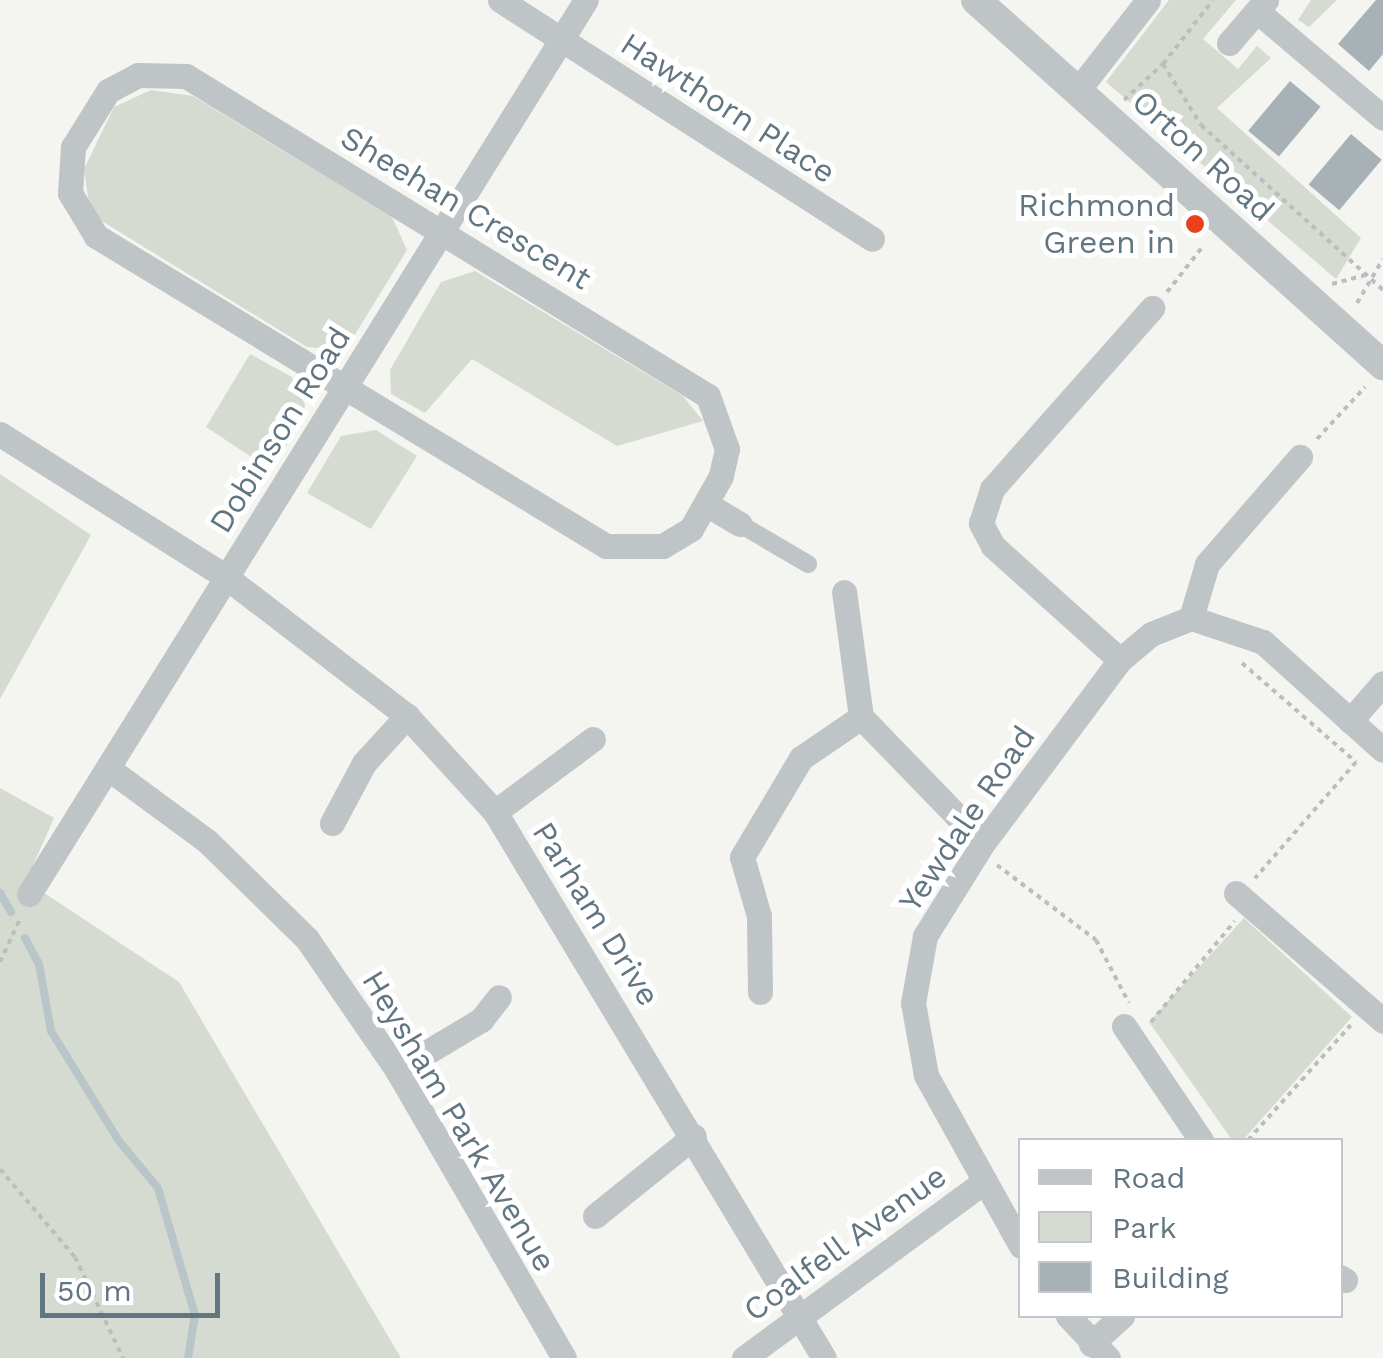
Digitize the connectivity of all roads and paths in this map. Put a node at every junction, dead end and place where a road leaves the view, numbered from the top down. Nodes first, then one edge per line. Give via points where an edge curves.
1 (500, 0) edge
2 (586, 0) edge
3 (976, 0) edge
4 (1148, 0) edge
5 (1213, 0) edge
6 (1262, 5) edge
7 (562, 40) junction
8 (1229, 43) dead end
9 (1164, 64) junction
10 (1078, 90) junction
11 (1120, 105) dead end
12 (1383, 118) edge
13 (444, 232) junction
14 (872, 239) dead end
15 (1204, 244) dead end
16 (1383, 259) edge
17 (1368, 275) junction
18 (1332, 284) dead end
19 (1383, 290) edge
20 (1160, 300) joint
21 (1355, 309) dead end
22 (1374, 376) edge
23 (346, 388) junction
24 (0, 434) edge
25 (1309, 448) joint
26 (708, 505) junction
27 (740, 524) joint
28 (808, 564) dead end
29 (226, 577) junction
30 (844, 592) dead end
31 (1191, 618) junction
32 (1120, 660) junction
33 (1240, 661) dead end
34 (1383, 684) edge
35 (406, 716) junction
36 (860, 717) junction
37 (1350, 721) junction
38 (593, 738) dead end
39 (1383, 750) edge
40 (108, 769) junction
41 (496, 812) junction
42 (332, 823) dead end
43 (983, 843) junction
44 (1009, 850) dead end
45 (29, 894) joint
46 (1266, 894) dead end
47 (1238, 904) joint
48 (0, 962) edge
49 (760, 992) dead end
50 (498, 997) dead end
51 (1383, 1021) edge
52 (1352, 1023) dead end
53 (1124, 1026) dead end
54 (397, 1070) junction
55 (694, 1136) junction
56 (1200, 1138) edge
57 (1250, 1138) edge
58 (0, 1170) edge
59 (985, 1181) junction
60 (595, 1216) dead end
61 (1018, 1242) edge
62 (802, 1316) junction
63 (1070, 1318) edge
64 (1121, 1318) edge
65 (1099, 1351) edge
66 (123, 1357) edge
67 (564, 1358) edge
68 (744, 1358) edge
69 (824, 1358) edge

1 - 7 street, Hawthorn Place
2 - 7 street, Dobinson Road
3 - 10 street, Orton Road
4 - 10 street
5 - 9 path
6 - 8 street
6 - 12 street
7 - 13 street, Dobinson Road
7 - 14 street, Hawthorn Place
9 - 11 path
9 - 17 path via 1201,126
10 - 22 street, Orton Road
13 - 23 street, Dobinson Road
13 - 23 street, Sheehan Crescent via 186,76 138,75 108,91 73,147 70,193 96,236
13 - 26 street, Sheehan Crescent via 708,396 727,449
15 - 20 path
16 - 17 path
17 - 18 path
17 - 19 path
17 - 21 path
20 - 32 street via 992,489 981,523 992,546
22 - 25 path
23 - 26 street, Sheehan Crescent via 606,546 663,546 691,530
23 - 29 street, Dobinson Road
24 - 29 street, Parham Drive
25 - 31 street via 1207,564
26 - 27 street
27 - 28 street
29 - 35 street, Parham Drive
29 - 40 street, Dobinson Road
30 - 36 street
31 - 32 street, Yewdale Road via 1150,634
31 - 37 street via 1263,642
32 - 43 street, Yewdale Road
33 - 46 path via 1356,762 1252,881
34 - 37 street
35 - 41 street, Parham Drive
35 - 42 street via 364,763
36 - 43 street
36 - 49 street via 801,758 742,857 759,916
37 - 39 street
38 - 41 street
40 - 45 street, Dobinson Road
40 - 54 street, Heysham Park Avenue via 207,841 306,939
41 - 55 street, Parham Drive
43 - 59 street, Yewdale Road via 925,936 913,1003 926,1075
44 - 47 path via 997,866 1096,940 1146,1028
45 - 48 path
47 - 51 street
50 - 54 street via 481,1020
52 - 57 path
53 - 56 street
54 - 67 street, Heysham Park Avenue
55 - 60 street
55 - 62 street, Parham Drive
58 - 66 path via 75,1257
59 - 61 street, Yewdale Road
59 - 62 street, Coalfell Avenue
62 - 68 street, Coalfell Avenue
62 - 69 street, Parham Drive
63 - 65 street
64 - 65 street

